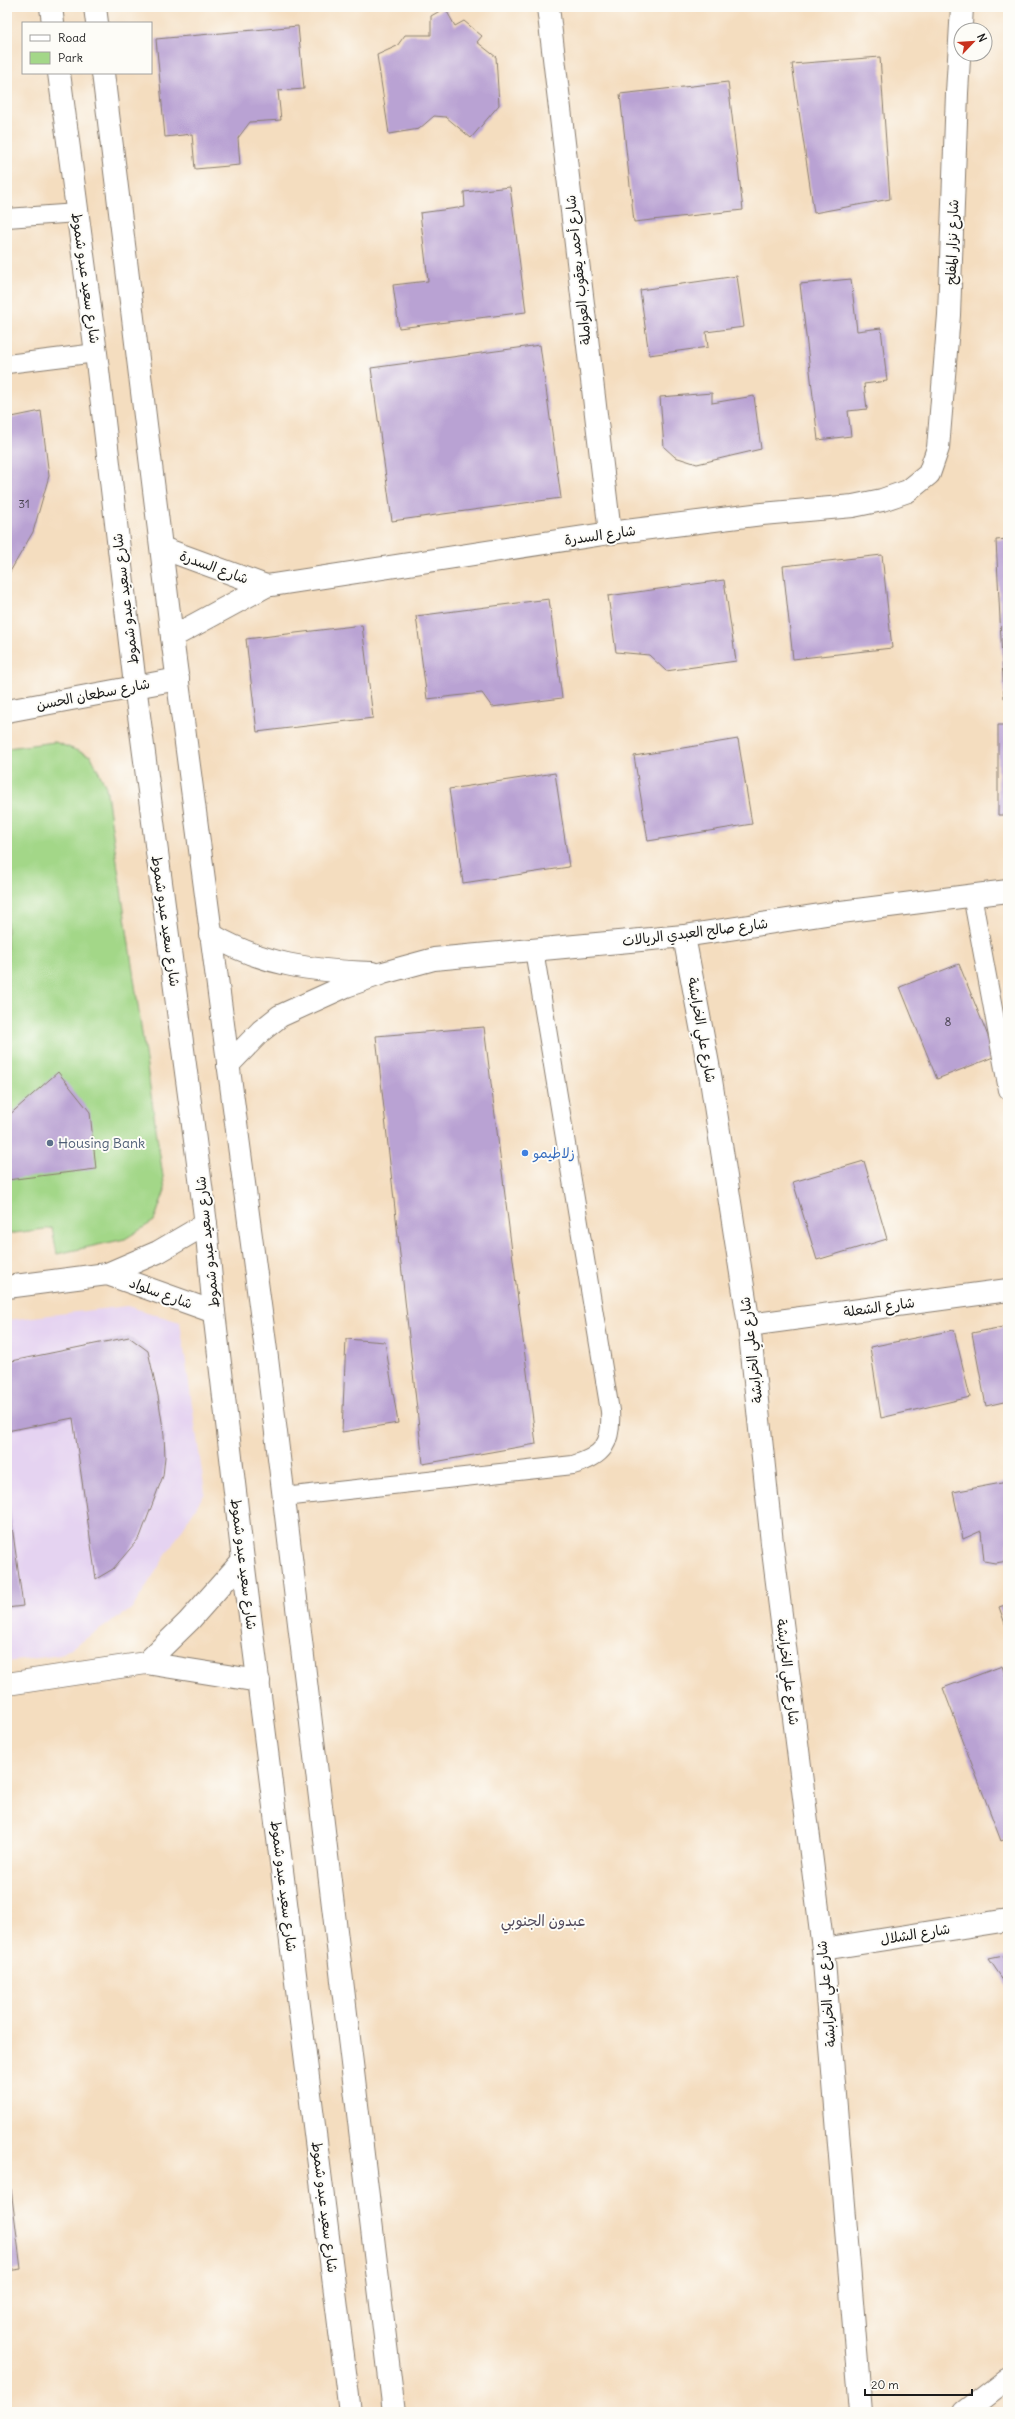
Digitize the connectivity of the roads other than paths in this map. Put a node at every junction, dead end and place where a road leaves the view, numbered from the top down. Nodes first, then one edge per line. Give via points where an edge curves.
1 (51, 7) edge
2 (95, 7) edge
3 (548, 7) edge
4 (962, 7) edge
5 (53, 22) edge
6 (97, 22) edge
7 (59, 74) edge
8 (103, 74) edge
9 (77, 213) junction
10 (7, 218) edge
11 (96, 353) junction
12 (7, 364) edge
13 (929, 474) joint
14 (610, 533) junction
15 (162, 548) junction
16 (266, 586) junction
17 (172, 637) junction
18 (178, 679) junction
19 (135, 685) junction
20 (7, 711) edge
21 (1008, 891) edge
22 (972, 895) junction
23 (210, 934) junction
24 (684, 936) junction
25 (534, 950) junction
26 (383, 973) junction
27 (228, 1065) junction
28 (1008, 1090) edge
29 (206, 1224) junction
30 (107, 1274) junction
31 (7, 1287) edge
32 (1008, 1290) edge
33 (214, 1312) junction
34 (749, 1325) junction
35 (284, 1497) junction
36 (243, 1560) junction
37 (146, 1663) junction
38 (259, 1681) junction
39 (7, 1684) edge
40 (1008, 1920) edge
41 (823, 1949) junction
42 (1008, 2378) edge
43 (350, 2412) edge
44 (394, 2412) edge
45 (861, 2412) edge
46 (964, 2412) edge

1 - 5 street
2 - 6 street
3 - 14 street, شارع أحمد يعقوب العواملة
4 - 13 street, شارع نزار المفلح via 949,315 938,448
7 - 9 street, شارع سعيد عبدو شموط
8 - 15 street
9 - 10 lane
9 - 11 street, شارع سعيد عبدو شموط
11 - 12 lane
11 - 19 street, شارع سعيد عبدو شموط
13 - 14 street, شارع السدرة via 908,491 853,506 762,514
14 - 16 street, شارع السدرة
15 - 16 street, شارع السدرة
15 - 17 street
16 - 17 street, شارع السدرة
17 - 18 street
18 - 19 street, شارع سطعان الحسن
18 - 23 street
19 - 20 street, شارع سطعان الحسن
19 - 29 street, شارع سعيد عبدو شموط
21 - 22 street, شارع صالح العبدي الريالات
22 - 24 street, شارع صالح العبدي الريالات
22 - 28 lane
23 - 26 street, شارع صالح العبدي الريالات via 252,956 297,967
23 - 27 street
24 - 25 street, شارع صالح العبدي الريالات
24 - 34 street, شارع علي الخرابشة via 711,1080
25 - 26 street, شارع صالح العبدي الريالات via 434,960
25 - 35 lane via 610,1411 611,1430 604,1447 590,1460 572,1465
26 - 27 street, شارع صالح العبدي الريالات via 280,1016 261,1031
27 - 35 street
29 - 30 street, شارع سلواد via 164,1249
29 - 33 street, شارع سعيد عبدو شموط
30 - 31 street, شارع سلواد
30 - 33 street, شارع سلواد
32 - 34 street, شارع الشعلة
33 - 36 street, شارع سعيد عبدو شموط
34 - 41 street, شارع علي الخرابشة via 773,1551
35 - 44 street
36 - 37 street
36 - 38 street, شارع سعيد عبدو شموط
37 - 38 street
37 - 39 street
38 - 43 street, شارع سعيد عبدو شموط
40 - 41 street, شارع الشلال
41 - 45 street, شارع علي الخرابشة
42 - 46 street

